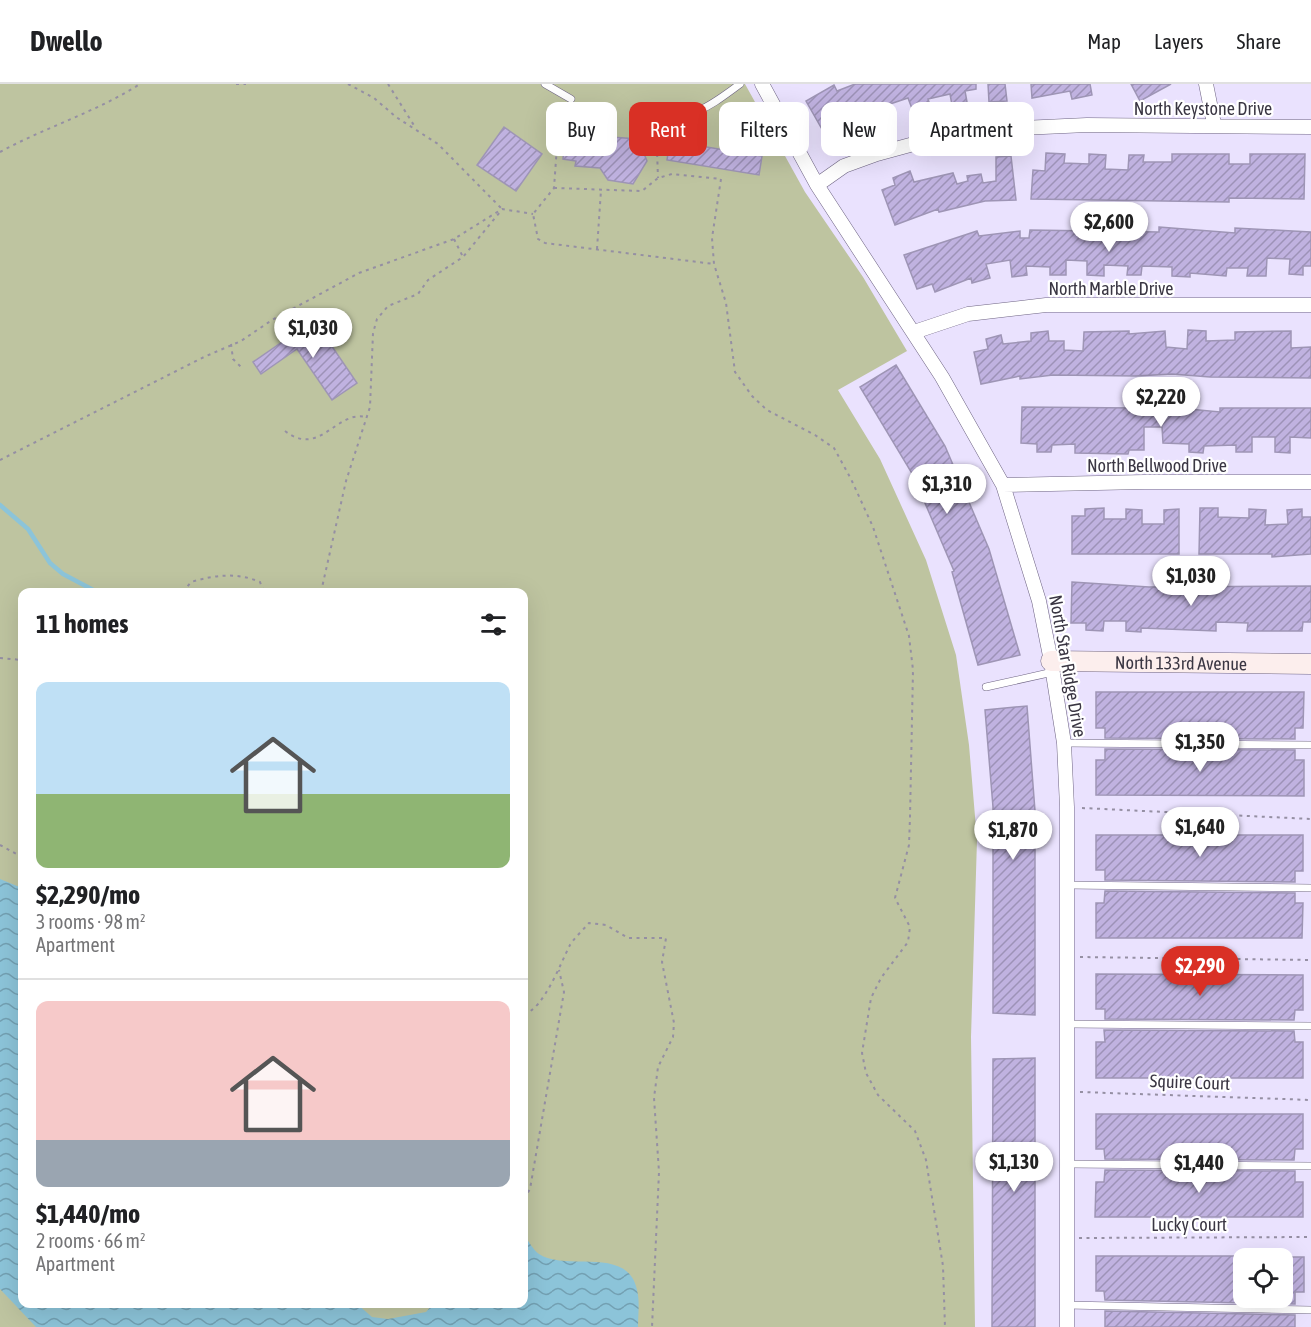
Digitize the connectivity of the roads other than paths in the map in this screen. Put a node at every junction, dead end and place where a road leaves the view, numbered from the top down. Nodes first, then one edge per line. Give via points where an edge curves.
1 (545, 84) edge
2 (740, 84) edge
3 (762, 84) edge
4 (1206, 84) edge
5 (571, 99) dead end
6 (707, 106) edge
7 (1214, 124) junction
8 (1311, 127) edge
9 (817, 185) junction
10 (1311, 305) edge
11 (914, 332) junction
12 (1311, 482) edge
13 (1003, 485) junction
14 (1311, 664) edge
15 (1052, 667) junction
16 (986, 687) dead end
17 (1064, 743) junction
18 (1311, 746) edge
19 (1068, 885) junction
20 (1311, 888) edge
21 (1068, 1024) junction
22 (1311, 1026) edge
23 (1068, 1164) junction
24 (1311, 1166) edge
25 (1067, 1305) junction
26 (1311, 1310) edge
27 (1067, 1327) edge

1 - 5 lane
2 - 6 lane
3 - 9 street, North Star Ridge Drive
4 - 7 street
7 - 8 street, North Keystone Drive
7 - 9 street, North Keystone Drive via 1030,127 943,136 844,166
9 - 11 street, North Star Ridge Drive
10 - 11 street, North Marble Drive via 1046,305 968,314
11 - 13 street, North Star Ridge Drive
12 - 13 street, North Bellwood Drive
13 - 15 street, North Star Ridge Drive via 1039,601
14 - 15 street, North 133rd Avenue
15 - 16 lane
15 - 17 street, North Star Ridge Drive
17 - 18 lane
17 - 19 street, North Star Ridge Drive
19 - 20 lane
19 - 21 street, North Star Ridge Drive
21 - 22 lane
21 - 23 street, North Star Ridge Drive
23 - 24 lane
23 - 25 street, North Star Ridge Drive
25 - 26 lane
25 - 27 street, North Star Ridge Drive

